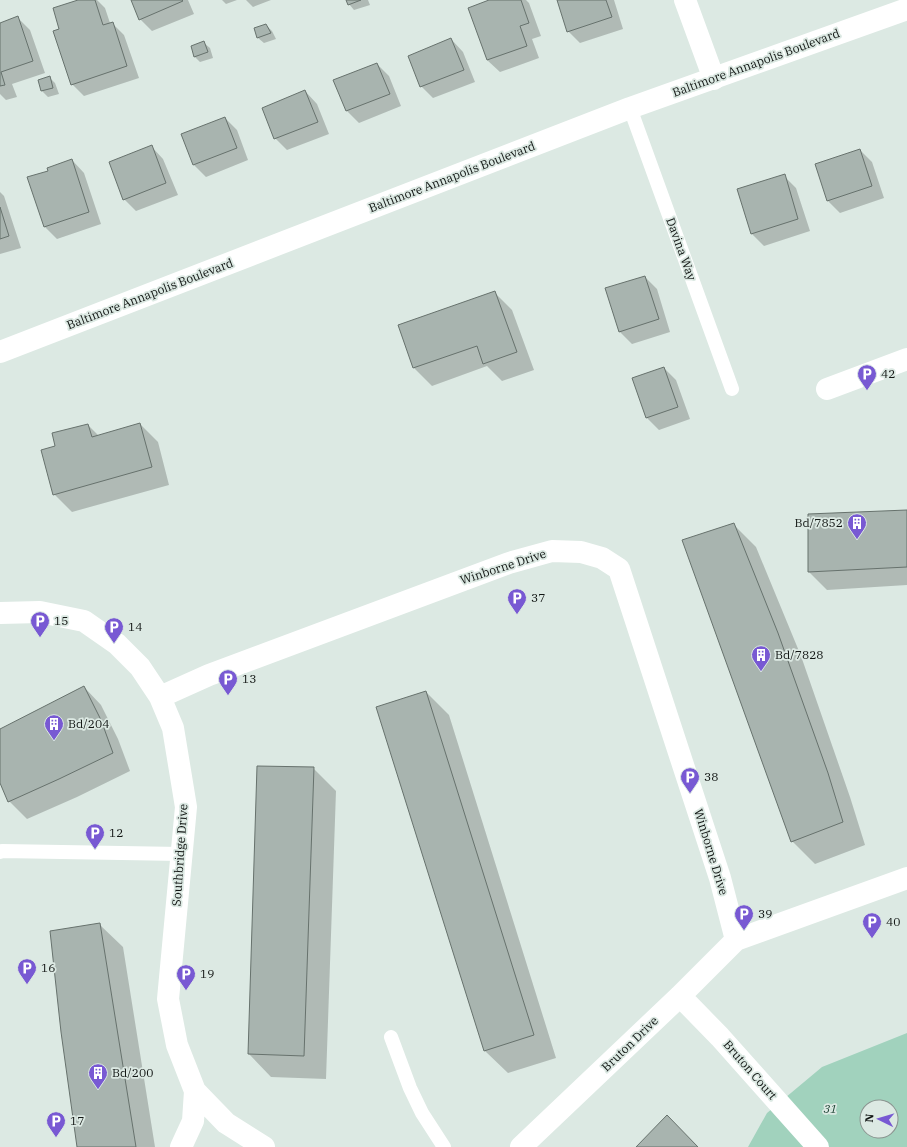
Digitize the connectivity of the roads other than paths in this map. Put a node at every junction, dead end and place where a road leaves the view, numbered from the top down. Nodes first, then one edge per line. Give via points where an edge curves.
1 (685, 0) edge
2 (907, 9) edge
3 (714, 79) junction
4 (630, 108) junction
5 (0, 352) edge
6 (907, 359) edge
7 (732, 389) dead end
8 (827, 389) dead end
9 (0, 613) edge
10 (160, 697) junction
11 (0, 852) edge
12 (182, 854) junction
13 (907, 878) edge
14 (736, 940) junction
15 (680, 996) junction
16 (391, 1037) dead end
17 (195, 1091) junction
18 (181, 1147) edge
19 (264, 1147) edge
20 (444, 1147) edge
21 (521, 1147) edge
22 (818, 1147) edge

1 - 3 street
2 - 3 street, Baltimore Annapolis Boulevard
3 - 4 street, Baltimore Annapolis Boulevard
4 - 5 street, Baltimore Annapolis Boulevard
4 - 7 lane, Davina Way
6 - 8 street
9 - 10 street, Southbridge Drive via 40,612 84,621 117,644 140,667
10 - 12 street, Southbridge Drive via 173,728 186,807
10 - 14 street, Winborne Drive via 209,674 508,563 552,552 581,552 602,558 618,569 720,878
11 - 12 lane
12 - 17 street, Southbridge Drive via 168,999 178,1045
13 - 14 street
14 - 15 street, Bruton Drive
15 - 21 street, Bruton Drive
15 - 22 street, Bruton Court
16 - 20 lane via 422,1114
17 - 18 street via 193,1121
17 - 19 street, Southbridge Drive via 226,1123

